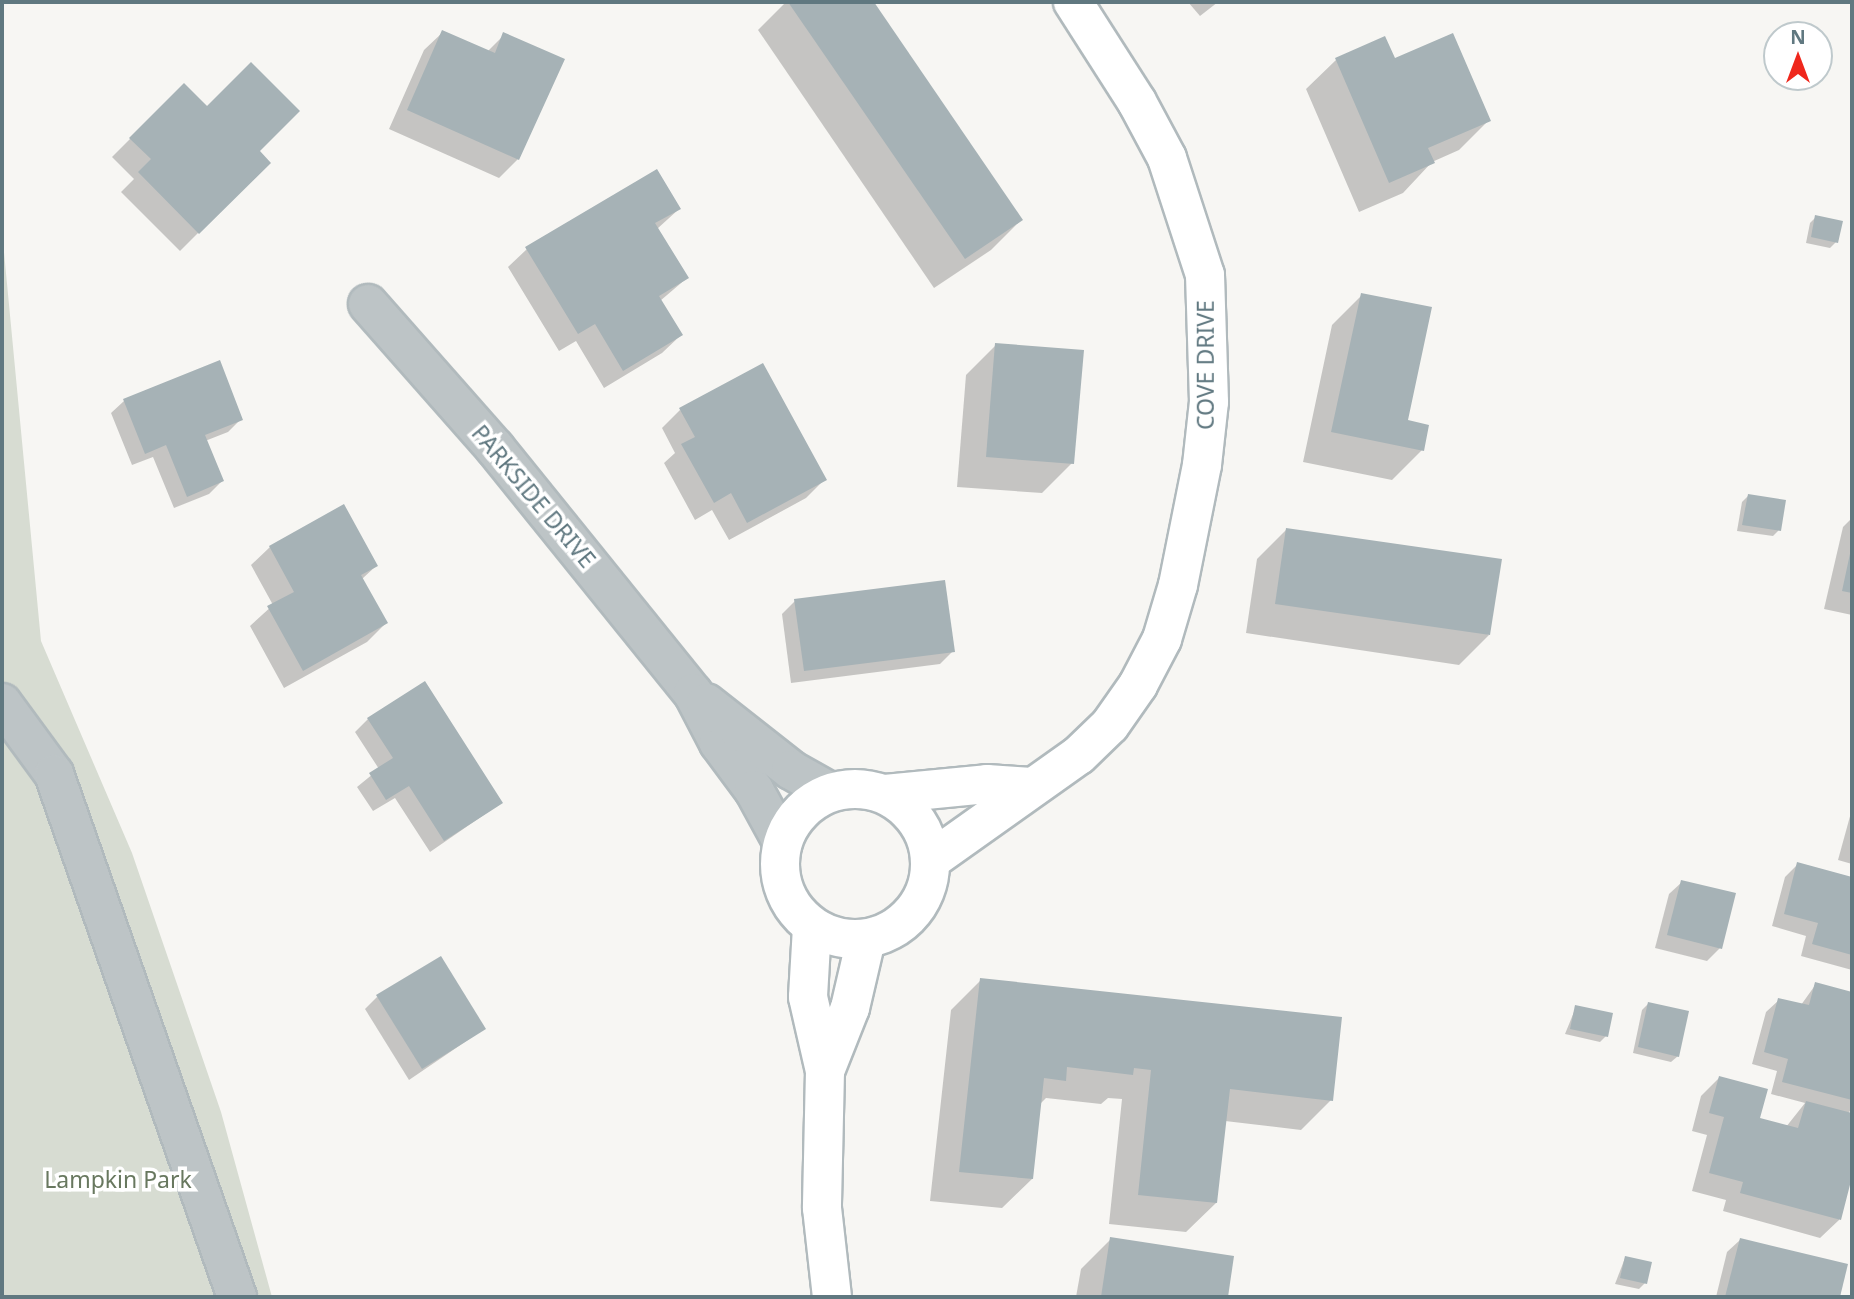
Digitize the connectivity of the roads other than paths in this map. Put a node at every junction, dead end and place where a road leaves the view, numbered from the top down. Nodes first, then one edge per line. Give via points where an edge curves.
1 (1073, 2) edge
2 (368, 304) dead end
3 (693, 693) junction
4 (2, 703) edge
5 (1031, 787) junction
6 (830, 792) junction
7 (885, 794) junction
8 (783, 843) junction
9 (931, 860) junction
10 (812, 927) junction
11 (866, 939) junction
12 (825, 1071) junction
13 (237, 1297) edge
14 (832, 1297) edge

1 - 5 street, COVE DRIVE via 1137,102 1167,158 1189,216 1205,275 1209,402 1191,527 1162,639 1138,685 1110,724 1079,754
2 - 3 street, PARKSIDE DRIVE via 495,448
3 - 6 street, PARKSIDE DRIVE via 791,770
3 - 8 street, PARKSIDE DRIVE
4 - 13 street via 54,774
5 - 7 street via 986,785
5 - 9 street, COVE DRIVE
6 - 7 street via 857,788
6 - 8 street via 806,806 788,827
7 - 9 street via 908,809 925,832
8 - 10 street via 780,882 792,907
9 - 11 street via 928,887 914,912 892,930
10 - 11 street via 838,938
10 - 12 street via 808,997
11 - 12 street via 850,1008
12 - 14 street via 822,1209

